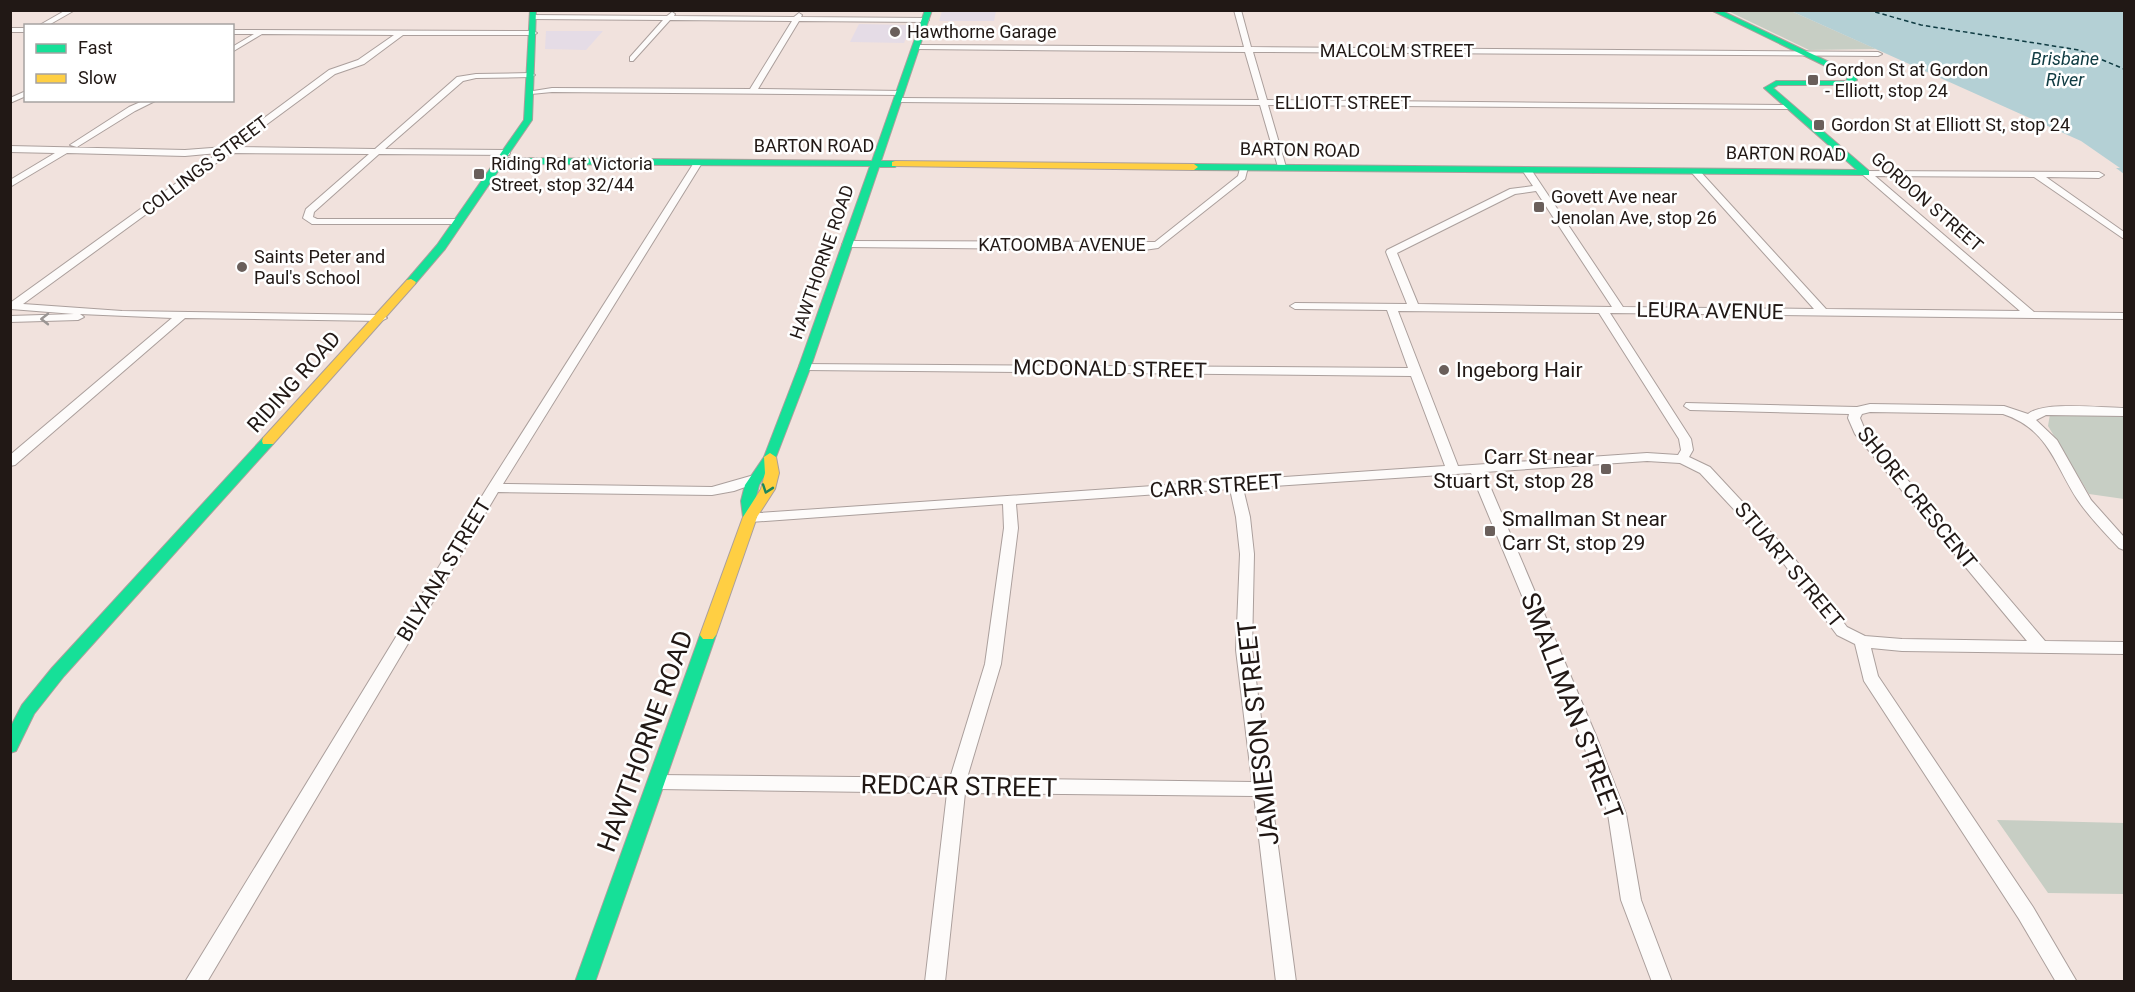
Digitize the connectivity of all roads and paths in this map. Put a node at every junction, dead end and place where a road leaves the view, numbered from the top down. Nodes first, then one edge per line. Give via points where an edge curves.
1 (72, 10) edge
2 (675, 10) edge
3 (802, 10) edge
4 (1237, 10) edge
5 (1714, 10) edge
6 (533, 14) edge
7 (928, 15) edge
8 (668, 18) junction
9 (797, 19) junction
10 (45, 24) edge
11 (234, 32) edge
12 (261, 33) junction
13 (533, 33) junction
14 (400, 34) junction
15 (917, 47) junction
16 (234, 49) edge
17 (1249, 50) junction
18 (1808, 54) junction
19 (1878, 54) dead end
20 (633, 59) dead end
21 (531, 75) junction
22 (531, 92) junction
23 (752, 92) junction
24 (24, 94) edge
25 (899, 97) junction
26 (10, 100) edge
27 (149, 102) edge
28 (150, 102) edge
29 (1263, 103) junction
30 (1788, 107) junction
31 (74, 145) junction
32 (88, 145) junction
33 (10, 148) edge
34 (226, 150) junction
35 (64, 151) junction
36 (376, 152) junction
37 (503, 157) junction
38 (698, 163) junction
39 (876, 164) junction
40 (1244, 167) junction
41 (1282, 167) junction
42 (1527, 170) junction
43 (1695, 171) junction
44 (1866, 173) junction
45 (2037, 175) junction
46 (2099, 175) dead end
47 (10, 184) edge
48 (1538, 188) junction
49 (458, 222) junction
50 (2124, 236) edge
51 (847, 244) junction
52 (12, 306) edge
53 (1295, 306) dead end
54 (1391, 307) junction
55 (1414, 307) junction
56 (1603, 310) junction
57 (1620, 310) junction
58 (1823, 312) junction
59 (122, 314) junction
60 (2031, 315) junction
61 (181, 316) junction
62 (2124, 316) edge
63 (381, 318) junction
64 (10, 319) edge
65 (805, 366) junction
66 (1414, 372) junction
67 (1690, 406) dead end
68 (1857, 411) junction
69 (2124, 412) edge
70 (2030, 419) junction
71 (770, 457) junction
72 (1682, 459) junction
73 (10, 462) edge
74 (1476, 468) junction
75 (1453, 470) junction
76 (754, 479) junction
77 (1235, 484) junction
78 (494, 488) junction
79 (1009, 500) junction
80 (750, 517) junction
81 (2124, 545) edge
82 (1862, 641) junction
83 (2040, 646) junction
84 (2124, 648) edge
85 (11, 744) edge
86 (657, 782) junction
87 (957, 786) junction
88 (1261, 789) junction
89 (195, 981) edge
90 (585, 981) edge
91 (935, 981) edge
92 (1286, 981) edge
93 (1662, 981) edge
94 (2067, 981) edge

1 - 10 street
2 - 8 street
3 - 9 street
4 - 17 street
5 - 18 street, GORDON STREET
6 - 8 street
6 - 13 street, RIDING ROAD
7 - 9 street
7 - 15 street, HAWTHORNE ROAD
8 - 9 street
8 - 20 street
9 - 23 street
11 - 12 street
12 - 14 street
12 - 16 street
13 - 14 street
13 - 21 street, RIDING ROAD
14 - 34 street, COLLINGS STREET via 361,62 332,72
15 - 17 street, MALCOLM STREET
15 - 25 street, HAWTHORNE ROAD
17 - 18 street, MALCOLM STREET
17 - 29 street
18 - 19 street, MALCOLM STREET
18 - 30 street, GORDON STREET via 1853,80 1768,86
21 - 22 street, RIDING ROAD
21 - 36 street via 461,75
22 - 23 street, ELLIOTT STREET
22 - 37 street, RIDING ROAD via 528,120
23 - 25 street, ELLIOTT STREET
24 - 26 street
25 - 29 street, ELLIOTT STREET
25 - 39 street, HAWTHORNE ROAD
27 - 31 street
28 - 32 street via 144,110
29 - 30 street, ELLIOTT STREET
29 - 41 street
30 - 44 street, GORDON STREET
31 - 32 street
31 - 33 street
32 - 34 street
33 - 35 street
34 - 35 street
34 - 36 street
34 - 52 street, COLLINGS STREET
35 - 47 street
36 - 37 street
36 - 49 street via 309,211 308,218 315,222
37 - 38 street, BARTON ROAD
37 - 49 street, RIDING ROAD
38 - 39 street, BARTON ROAD
38 - 78 street, BILYANA STREET
39 - 40 street, BARTON ROAD
39 - 51 street, HAWTHORNE ROAD
40 - 41 street, BARTON ROAD
40 - 51 street, KATOOMBA AVENUE via 1242,177 1151,246
41 - 42 street, BARTON ROAD
42 - 43 street, BARTON ROAD
42 - 48 street
43 - 44 street, BARTON ROAD
43 - 58 street
44 - 45 street, BARTON ROAD
44 - 60 street, GORDON STREET
45 - 46 street, BARTON ROAD
45 - 50 street
48 - 55 street via 1513,191 1391,252
48 - 57 street
49 - 63 street, RIDING ROAD
51 - 65 street, HAWTHORNE ROAD
52 - 59 street
53 - 54 street, LEURA AVENUE
54 - 55 street, LEURA AVENUE
54 - 66 street
55 - 56 street, LEURA AVENUE
56 - 57 street, LEURA AVENUE
56 - 72 street via 1686,439 1687,450
57 - 58 street, LEURA AVENUE
58 - 60 street, LEURA AVENUE
59 - 61 street
59 -> 64 street
60 - 62 street, LEURA AVENUE
61 - 63 street
61 - 73 street
63 - 85 street, RIDING ROAD via 58,672 28,710
65 - 66 street, MCDONALD STREET
65 - 71 street, HAWTHORNE ROAD
66 - 75 street
67 - 68 street
68 - 70 street, SHORE CRESCENT via 2004,410
68 - 83 street, SHORE CRESCENT via 1854,418 1859,431
69 - 70 street via 2046,411
70 - 81 street, SHORE CRESCENT via 2042,428 2097,517
71 - 76 street, HAWTHORNE ROAD
71 -> 80 street, HAWTHORNE ROAD via 774,468 761,506
72 - 74 street, CARR STREET via 1659,456
72 - 82 street, STUART STREET via 1705,470 1719,484 1786,557 1842,631
74 - 75 street, CARR STREET
74 - 93 street, SMALLMAN STREET via 1617,814 1631,900
75 - 77 street, CARR STREET
76 - 78 street via 719,490
76 - 80 street, HAWTHORNE ROAD via 746,505
77 - 79 street, CARR STREET
77 - 88 street, JAMIESON STREET via 1247,554 1244,650
78 - 89 street, BILYANA STREET
79 - 80 street, CARR STREET
79 - 87 street via 1011,528 993,664
80 - 86 street, HAWTHORNE ROAD
82 - 83 street
82 - 94 street, STUART STREET via 1870,677
83 - 84 street
86 - 87 street, REDCAR STREET
86 - 90 street, HAWTHORNE ROAD
87 - 88 street, REDCAR STREET
87 - 91 street
88 - 92 street, JAMIESON STREET

